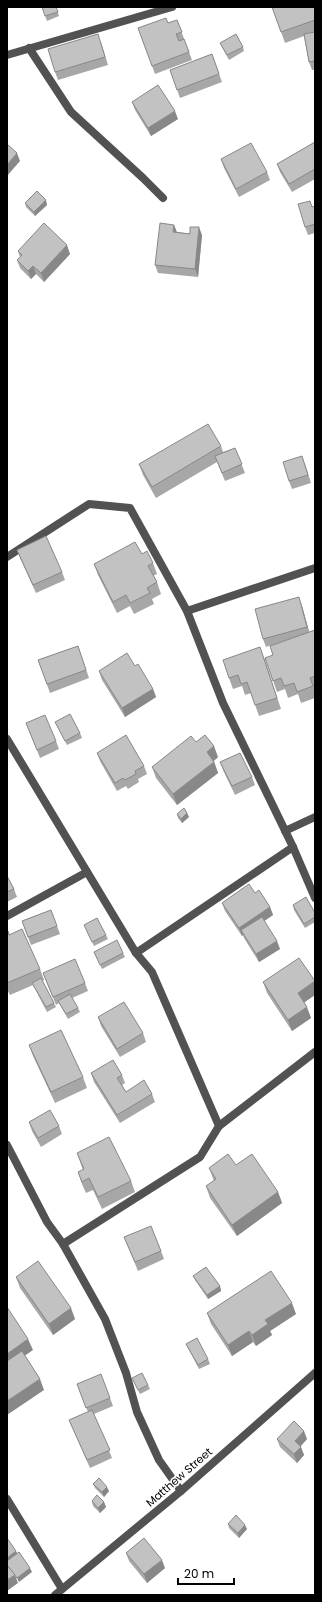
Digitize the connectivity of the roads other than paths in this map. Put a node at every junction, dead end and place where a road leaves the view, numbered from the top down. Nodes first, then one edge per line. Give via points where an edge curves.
1 (172, 7) edge
2 (29, 48) junction
3 (7, 55) edge
4 (163, 198) dead end
5 (7, 557) edge
6 (315, 568) edge
7 (187, 611) junction
8 (7, 739) edge
9 (315, 818) edge
10 (285, 831) junction
11 (293, 847) junction
12 (87, 872) junction
13 (315, 898) edge
14 (7, 916) edge
15 (136, 953) junction
16 (315, 1052) edge
17 (219, 1126) junction
18 (7, 1145) edge
19 (63, 1244) junction
20 (315, 1373) edge
21 (181, 1491) junction
22 (7, 1499) edge
23 (62, 1589) junction
24 (55, 1595) edge

1 - 2 street
2 - 3 street
2 - 4 street via 71,112
5 - 7 street via 90,504 130,508
6 - 7 street
7 - 10 street via 223,703
8 - 12 street
9 - 10 street
10 - 11 street
11 - 13 street
11 - 15 street
12 - 14 street
12 - 15 street
15 - 17 street via 152,972
16 - 17 street
17 - 19 street via 200,1157
18 - 19 street via 47,1222
19 - 21 street via 105,1319 126,1373 137,1412 159,1460
20 - 21 street, Matthew Street
21 - 23 street, Matthew Street
22 - 23 street
23 - 24 street, Matthew Street

